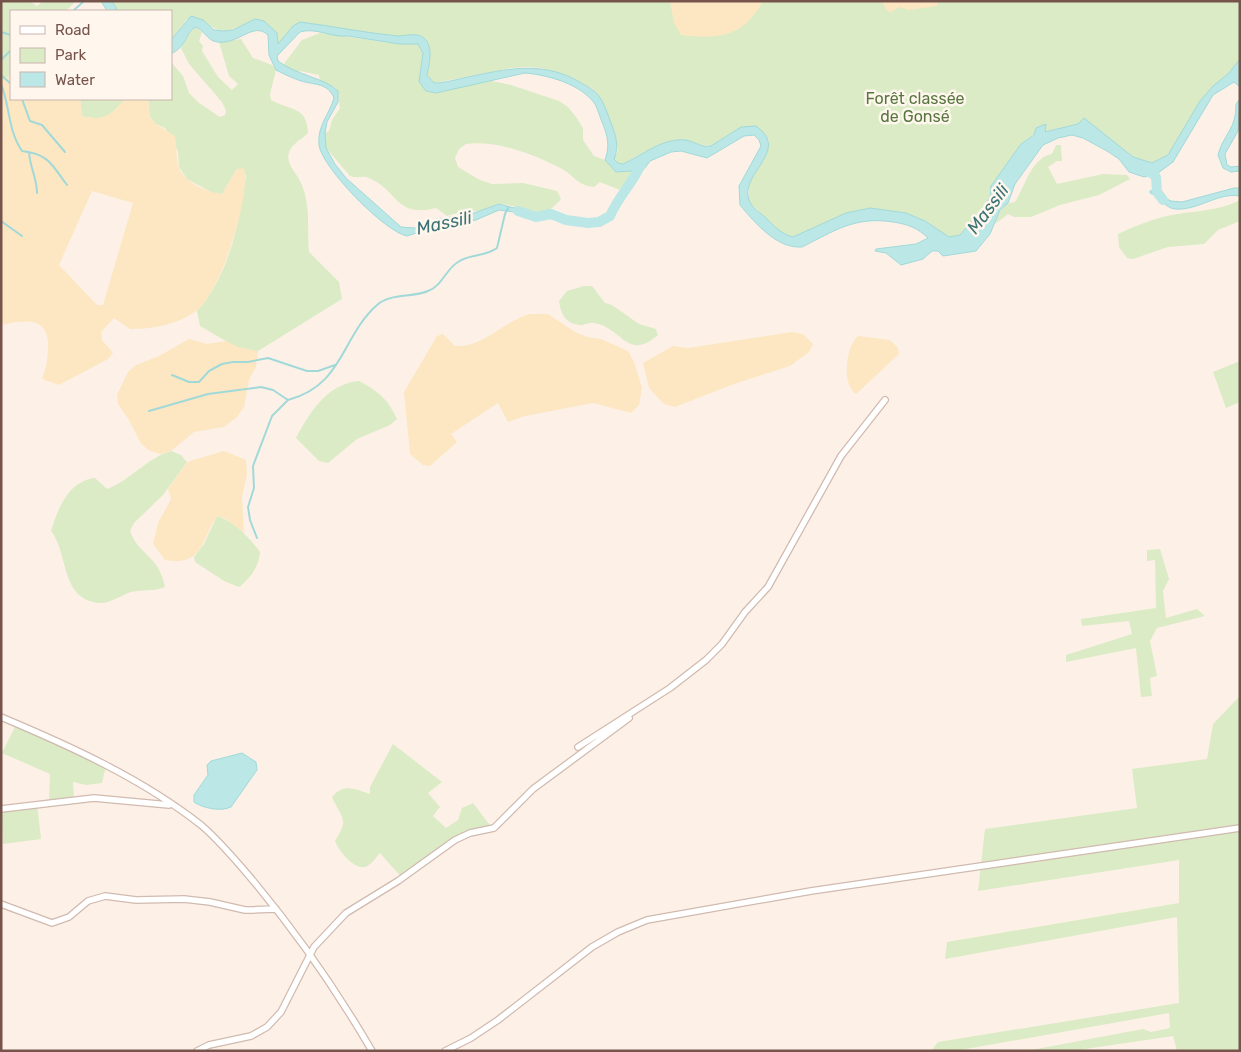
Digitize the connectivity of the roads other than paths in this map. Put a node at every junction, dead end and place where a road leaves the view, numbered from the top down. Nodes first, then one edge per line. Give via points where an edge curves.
1 (885, 400) dead end
2 (1, 717) edge
3 (629, 718) dead end
4 (578, 747) dead end
5 (171, 805) junction
6 (1, 809) edge
7 (1240, 828) edge
8 (1, 904) edge
9 (276, 908) junction
10 (14, 910) junction
11 (1, 911) edge
12 (310, 954) junction
13 (372, 1050) edge
14 (197, 1051) edge
15 (445, 1051) edge

1 - 4 street via 841,456 768,588 722,644 670,688
2 - 5 street via 90,757
3 - 12 street via 533,789 494,828 455,840 346,914
5 - 6 street via 94,798
5 - 9 street via 217,839
7 - 15 street via 811,891 647,920 592,947 498,1020
8 - 10 street
9 - 10 street via 245,910 193,900 136,900 105,896 88,901 69,917 52,923
9 - 12 street
10 - 11 street
12 - 13 street
12 - 14 street via 281,1012 271,1023 251,1036

